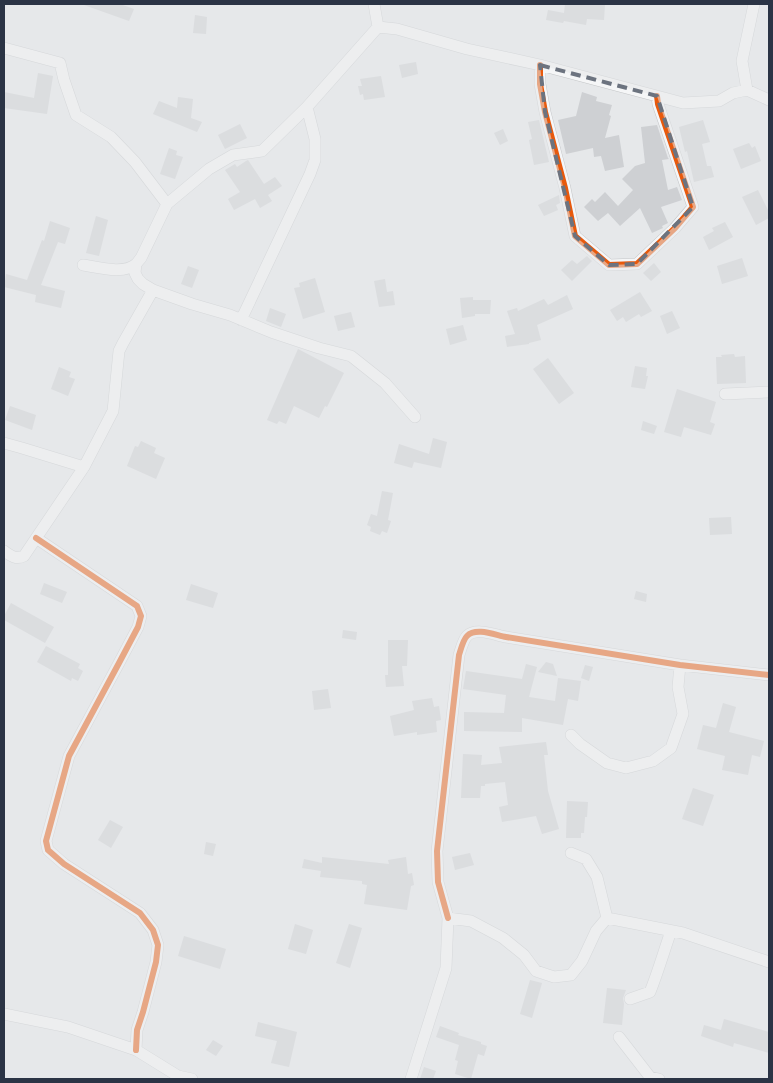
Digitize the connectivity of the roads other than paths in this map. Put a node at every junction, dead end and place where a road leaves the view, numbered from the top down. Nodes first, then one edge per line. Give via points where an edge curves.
1 (374, 4) edge
2 (754, 4) edge
3 (378, 27) junction
4 (4, 48) edge
5 (540, 65) junction
6 (747, 90) junction
7 (657, 96) junction
8 (769, 100) edge
9 (307, 107) junction
10 (167, 204) junction
11 (136, 264) junction
12 (83, 265) dead end
13 (153, 290) junction
14 (241, 320) junction
15 (769, 392) edge
16 (725, 394) dead end
17 (415, 418) dead end
18 (4, 443) edge
19 (84, 467) junction
20 (36, 538) junction
21 (4, 551) edge
22 (680, 665) junction
23 (769, 675) edge
24 (571, 735) dead end
25 (572, 852) dead end
26 (448, 918) junction
27 (607, 918) junction
28 (671, 930) junction
29 (769, 962) edge
30 (630, 999) dead end
31 (4, 1014) edge
32 (618, 1037) dead end
33 (136, 1050) junction
34 (192, 1079) edge
35 (412, 1079) edge
36 (659, 1079) edge

1 - 3 street
2 - 6 street via 742,61
3 - 5 street
3 - 9 street
4 - 10 street via 60,63 76,115 111,137
5 - 7 street
5 - 7 street via 545,112 575,236 609,265 636,264 693,207
6 - 7 street via 719,101 683,103
6 - 8 street
9 - 10 street via 262,151 233,155 209,168
9 - 14 street via 315,139 315,160
10 - 11 street
11 - 12 street via 122,270
11 - 13 street via 138,279
13 - 14 street
13 - 19 street via 119,351 113,411
14 - 17 street via 350,356 385,383
15 - 16 street
18 - 19 street
19 - 20 street
20 - 21 street via 24,556 13,557
20 - 33 street via 137,606 141,616 69,756 46,840 48,850 64,864 140,913 153,930 158,945 156,962 137,1030
22 - 23 street
22 - 24 street via 678,686 684,714 671,748 653,761 626,768 608,763
22 - 26 street via 483,632 474,632 466,637 459,655 437,851 438,882
25 - 27 street via 586,859 597,877
26 - 27 street via 471,921 502,938 524,955 536,972 554,977 572,975 596,931
26 - 35 street via 446,968
27 - 28 street
28 - 29 street
28 - 30 street via 650,992
31 - 33 street via 68,1027
32 - 36 street via 650,1077
33 - 34 street via 178,1076

